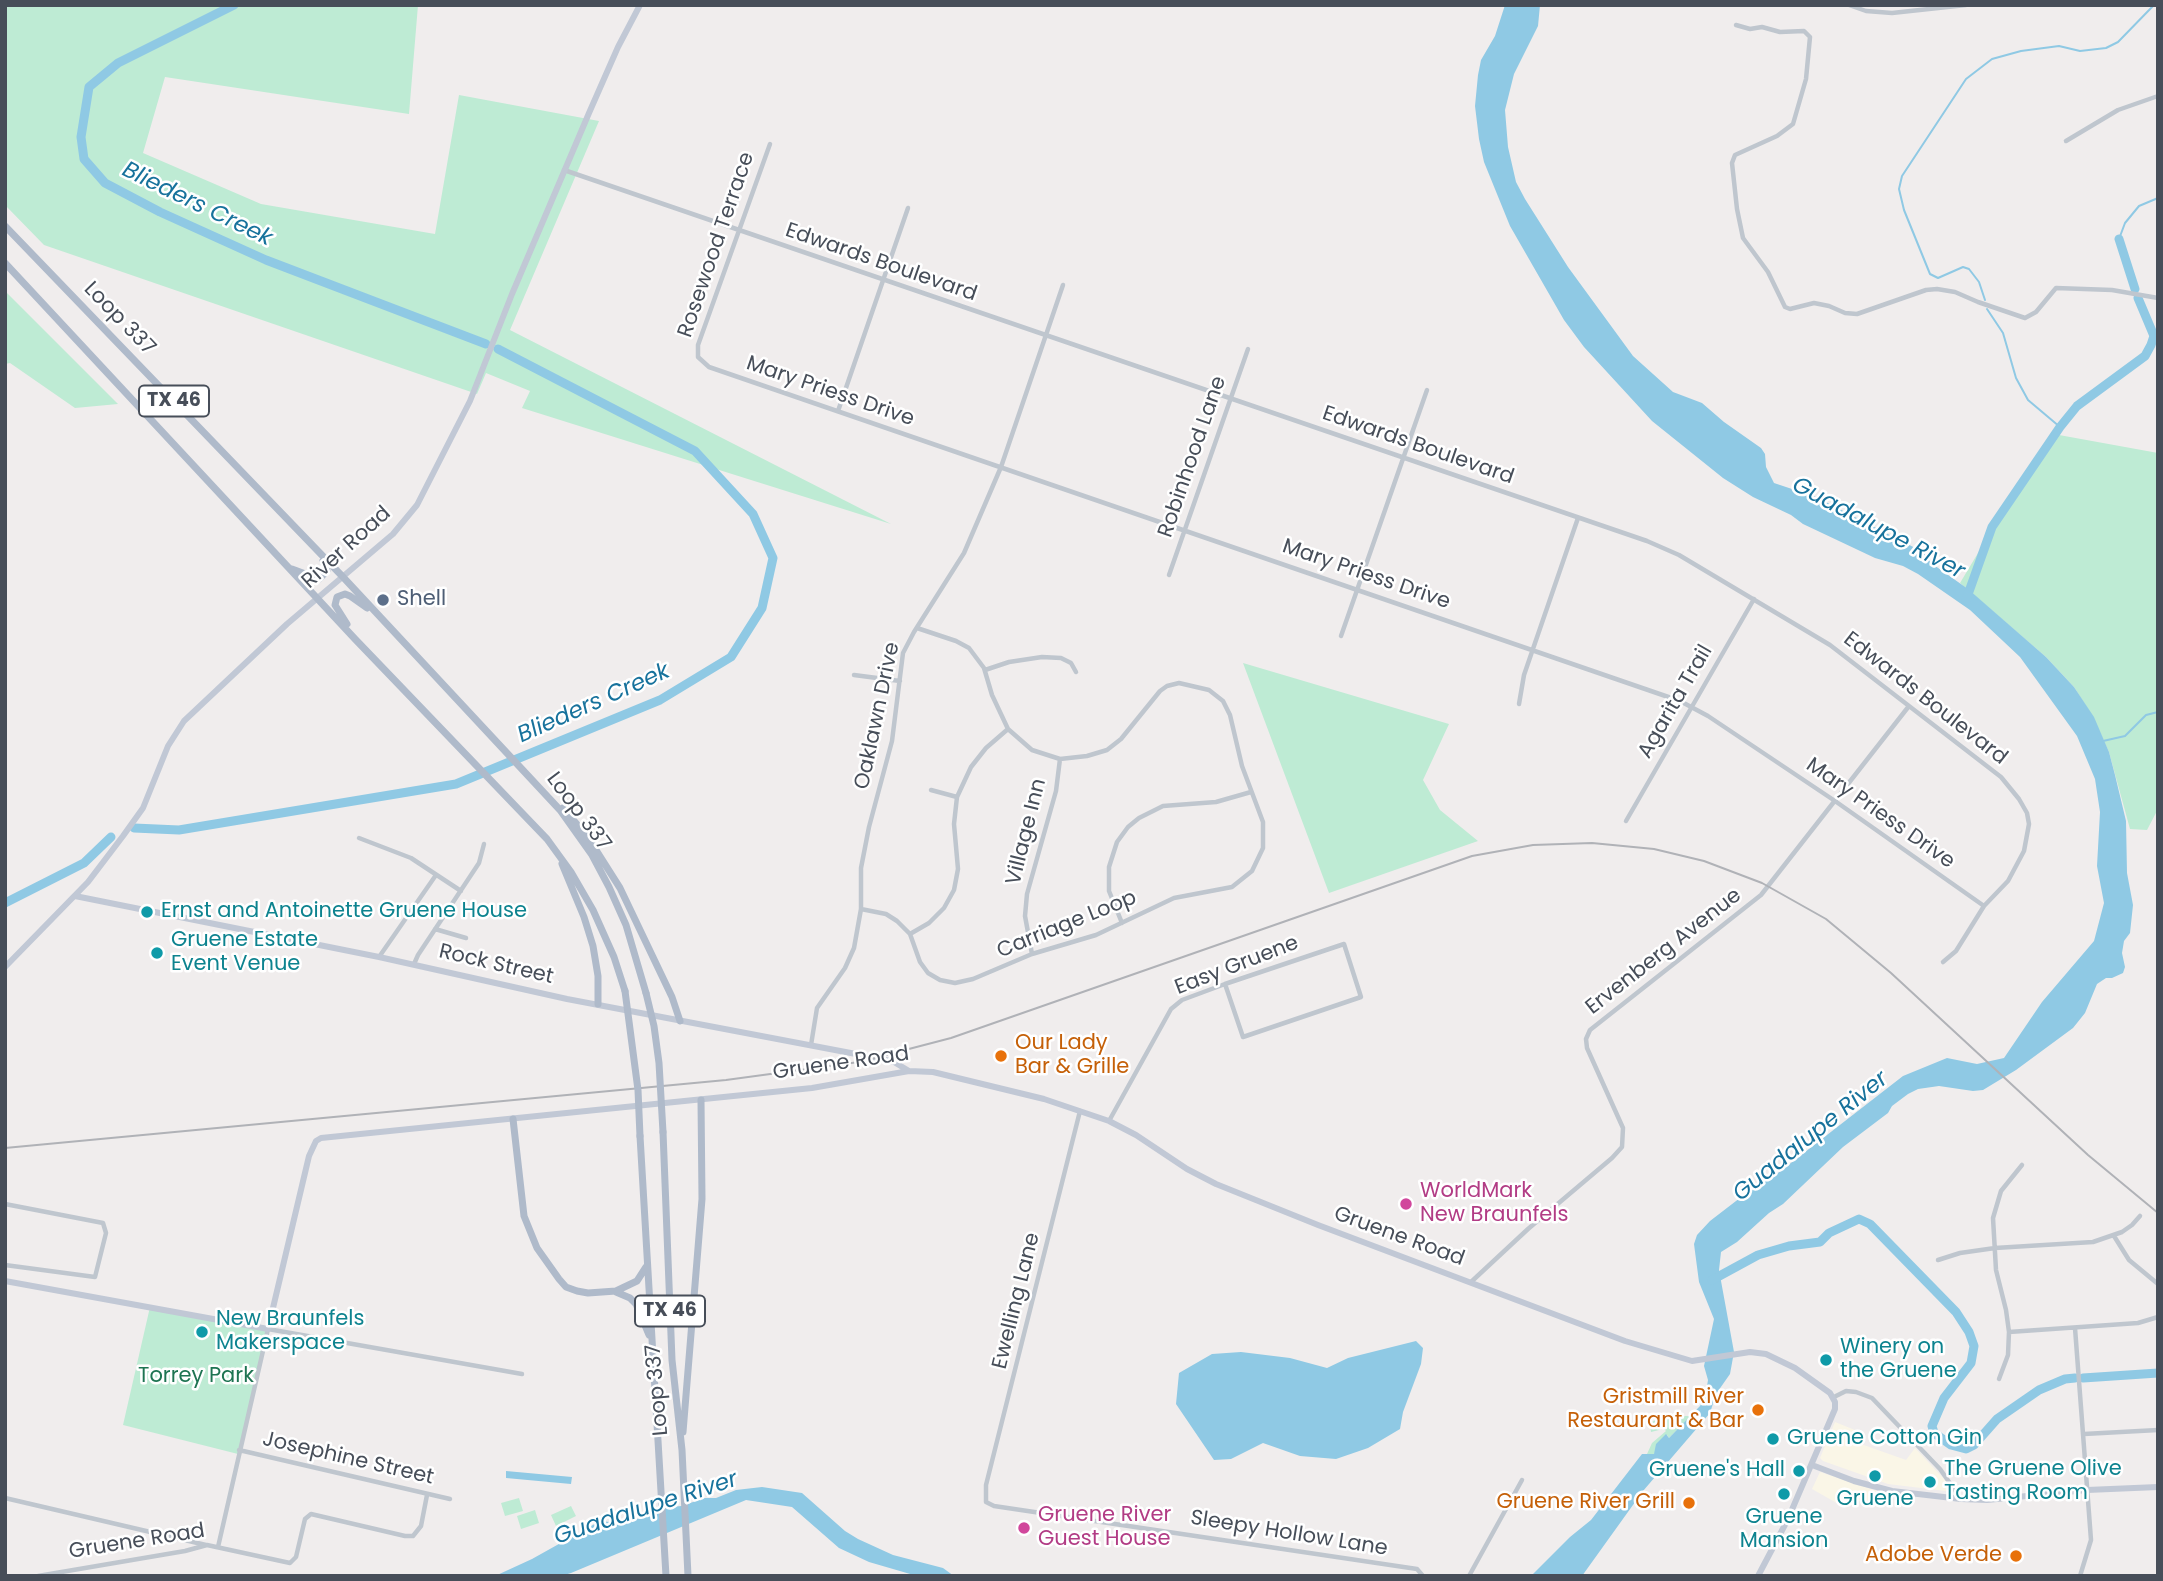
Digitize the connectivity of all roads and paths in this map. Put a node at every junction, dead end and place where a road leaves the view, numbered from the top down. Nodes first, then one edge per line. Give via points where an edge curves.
1 (640, 5) edge
2 (1849, 5) edge
3 (1966, 5) edge
4 (1736, 25) dead end
5 (2158, 96) edge
6 (2066, 141) dead end
7 (769, 144) dead end
8 (564, 170) junction
9 (908, 208) dead end
10 (5, 226) edge
11 (739, 232) junction
12 (5, 263) edge
13 (883, 281) junction
14 (1063, 285) dead end
15 (2158, 298) edge
16 (1046, 336) junction
17 (1248, 349) dead end
18 (698, 357) joint
19 (1427, 390) dead end
20 (1231, 398) junction
21 (838, 411) junction
22 (1403, 457) junction
23 (1001, 467) junction
24 (1578, 518) junction
25 (1185, 530) junction
26 (318, 551) junction
27 (288, 568) junction
28 (1168, 576) dead end
29 (342, 577) junction
30 (1357, 590) junction
31 (318, 598) junction
32 (1754, 599) junction
33 (378, 615) junction
34 (917, 628) junction
35 (1341, 636) dead end
36 (358, 642) junction
37 (1532, 649) junction
38 (985, 670) junction
39 (1076, 672) dead end
40 (854, 675) dead end
41 (900, 681) junction
42 (1519, 704) dead end
43 (1691, 706) junction
44 (1909, 706) junction
45 (1008, 729) junction
46 (1060, 759) junction
47 (535, 783) junction
48 (931, 790) dead end
49 (1251, 792) junction
50 (957, 797) junction
51 (1835, 801) junction
52 (1626, 821) dead end
53 (359, 838) dead end
54 (484, 844) dead end
55 (559, 853) junction
56 (436, 875) junction
57 (461, 891) junction
58 (75, 896) junction
59 (1984, 905) junction
60 (861, 909) junction
61 (1122, 923) junction
62 (435, 929) junction
63 (910, 934) junction
64 (466, 938) dead end
65 (1032, 954) junction
66 (379, 957) junction
67 (1943, 962) dead end
68 (414, 964) junction
69 (5, 967) edge
70 (1225, 984) junction
71 (598, 1004) junction
72 (680, 1021) junction
73 (811, 1046) junction
74 (909, 1071) junction
75 (701, 1100) junction
76 (1080, 1111) junction
77 (513, 1119) junction
78 (1109, 1121) junction
79 (2022, 1165) dead end
80 (5, 1204) edge
81 (2140, 1216) dead end
82 (2114, 1236) junction
83 (1995, 1248) junction
84 (1938, 1260) dead end
85 (5, 1265) edge
86 (647, 1266) junction
87 (5, 1282) edge
88 (1471, 1282) junction
89 (2158, 1284) edge
90 (615, 1292) junction
91 (2158, 1317) edge
92 (2075, 1328) junction
93 (268, 1329) junction
94 (2009, 1332) junction
95 (652, 1343) junction
96 (522, 1374) dead end
97 (1999, 1380) dead end
98 (1834, 1397) junction
99 (2158, 1430) edge
100 (2084, 1433) junction
101 (239, 1450) junction
102 (682, 1450) junction
103 (1812, 1465) junction
104 (1522, 1480) dead end
105 (2158, 1487) edge
106 (2087, 1490) junction
107 (427, 1494) junction
108 (5, 1498) edge
109 (985, 1499) joint
110 (1961, 1499) junction
111 (450, 1500) dead end
112 (207, 1545) junction
113 (218, 1547) junction
114 (38, 1576) edge
115 (666, 1576) edge
116 (688, 1576) edge
117 (1423, 1576) edge
118 (1469, 1576) edge
119 (1758, 1576) edge
120 (2080, 1576) edge

1 - 8 street, River Road
2 - 3 street via 1892,13
4 - 15 street via 1804,31 1810,37 1806,79 1793,124 1735,155 1732,163 1743,238 1769,272 1784,307 1815,303 1857,314 1937,289 2025,318 2056,288
5 - 6 street via 2118,110
7 - 11 street, Rosewood Terrace
8 - 11 street, Edwards Boulevard
8 - 29 street, River Road via 470,401 429,486 393,534
9 - 13 street
10 - 26 main road, Loop 337 / TX 46
11 - 13 street, Edwards Boulevard
11 - 18 street, Rosewood Terrace via 698,345
12 - 27 main road, Loop 337 / TX 46
13 - 16 street, Edwards Boulevard
13 - 21 street
14 - 16 street, Oaklawn Drive
16 - 20 street, Edwards Boulevard
16 - 23 street, Oaklawn Drive
17 - 20 street, Robinhood Lane
18 - 21 street, Mary Priess Drive via 709,367
19 - 22 street
20 - 22 street, Edwards Boulevard
20 - 25 street, Robinhood Lane
21 - 23 street, Mary Priess Drive
22 - 24 street, Edwards Boulevard
22 - 30 street
23 - 25 street, Mary Priess Drive
23 - 34 street, Oaklawn Drive via 964,553
24 - 32 street, Edwards Boulevard via 1661,546
24 - 37 street
25 - 28 street, Robinhood Lane
25 - 30 street, Mary Priess Drive
26 - 27 main road via 327,571 322,578
26 - 29 main road, Loop 337 / TX 46
27 - 31 main road, Loop 337 / TX 46
29 - 31 street, River Road
29 - 33 main road, Loop 337 / TX 46
30 - 35 street
30 - 37 street, Mary Priess Drive
31 - 36 main road, Loop 337 / TX 46
31 - 58 street, River Road via 184,721 168,746 144,808
32 - 43 street, Agarita Trail
32 - 44 street, Edwards Boulevard via 1819,638
33 - 36 main road via 350,596 337,597 335,606
33 - 47 main road, Loop 337 / TX 46
34 - 38 street via 969,648
34 - 41 street, Oaklawn Drive via 903,653
36 - 55 main road, Loop 337 / TX 46
37 - 42 street
37 - 43 street, Mary Priess Drive
38 - 39 street via 1042,657 1061,658
38 - 45 street
40 - 41 street
41 - 60 street, Oaklawn Drive via 892,741 861,868
43 - 51 street, Mary Priess Drive
43 - 52 street, Agarita Trail
44 - 51 street, Ervenberg Avenue
44 - 59 street, Edwards Boulevard via 2001,777 2027,813 2024,851 2008,881
45 - 46 street via 1032,750
45 - 50 street via 971,768
46 - 49 street, Carriage Loop via 1107,750 1160,691 1180,683 1203,687 1223,701
46 - 65 street, Village Inn via 1056,791 1027,894 1025,916
47 - 72 main road via 587,836 620,888
47 - 102 main road, Loop 337 / TX 46, bridge via 592,855 626,925 654,1026 672,1360
48 - 50 street
49 - 61 street, Carriage Loop via 1263,822 1264,839 1257,864 1245,878 1225,890 1174,898
49 - 61 street via 1216,802 1163,806 1128,827 1109,867 1110,891
50 - 63 street via 954,890 929,923
51 - 59 street, Mary Priess Drive
51 - 88 street, Ervenberg Avenue via 1757,900 1590,1030 1587,1048 1623,1128 1622,1147
53 - 56 street via 411,858
54 - 57 street via 479,863
55 - 71 main road via 593,946
55 - 86 main road, Loop 337 / TX 46, bridge via 601,926 625,991 635,1065
56 - 57 street
56 - 66 street
57 - 62 street
58 - 66 street, Rock Street
58 - 69 street, River Road
59 - 67 street, Edwards Boulevard via 1956,951
60 - 63 street via 886,914
60 - 73 street, Oaklawn Drive via 854,948 817,1008
61 - 65 street, Carriage Loop
62 - 64 street
62 - 68 street
63 - 65 street, Carriage Loop via 928,973 955,983
66 - 68 street, Rock Street
68 - 71 street, Rock Street
70 - 70 street, Easy Gruene via 1242,1037 1361,998 1344,944
70 - 78 street, Easy Gruene via 1182,1000 1171,1009
71 - 72 street, Rock Street
72 - 73 street, Rock Street
73 - 74 street, Rock Street via 894,1062
74 - 75 street, Gruene Road
74 - 76 street, Gruene Road via 942,1074
75 - 77 street, Gruene Road
75 - 102 main road via 702,1199
76 - 78 street, Gruene Road
76 - 109 street, Ewelling Lane
77 - 90 main road via 521,1202 537,1248 566,1287 588,1293
77 - 93 street, Gruene Road via 316,1141
78 - 88 street, Gruene Road via 1216,1184
79 - 83 street via 1997,1199
80 - 85 street via 103,1223 106,1233 95,1277
81 - 82 street
82 - 83 street via 2093,1242
82 - 89 street via 2129,1260
83 - 84 street
83 - 94 street
86 - 90 main road via 637,1281
86 - 95 main road, Loop 337 / TX 46
87 - 93 street
88 - 98 street, Gruene Road via 1685,1360 1766,1353
90 - 95 main road via 636,1304
91 - 92 street
92 - 94 street
92 - 100 street
93 - 96 street
93 - 101 street, Gruene Road
94 - 97 street via 2008,1355
95 - 115 main road, Loop 337 / TX 46
98 - 103 street via 1833,1416
98 - 110 street via 1846,1391 1872,1398 1940,1469
99 - 100 street
100 - 106 street
101 - 107 street, Josephine Street
101 - 113 street, Gruene Road
102 - 116 main road, Loop 337 / TX 46
103 - 110 street via 1892,1490
103 - 119 street
104 - 118 street
105 - 106 street
106 - 110 street
106 - 120 street via 2091,1540
107 - 111 street, Josephine Street
107 - 113 street via 421,1526 413,1536 311,1514 305,1519 296,1557 290,1563
108 - 112 street
109 - 117 street, Sleepy Hollow Lane via 1002,1507 1417,1569
112 - 113 street, Gruene Road
112 - 114 street, Gruene Road

